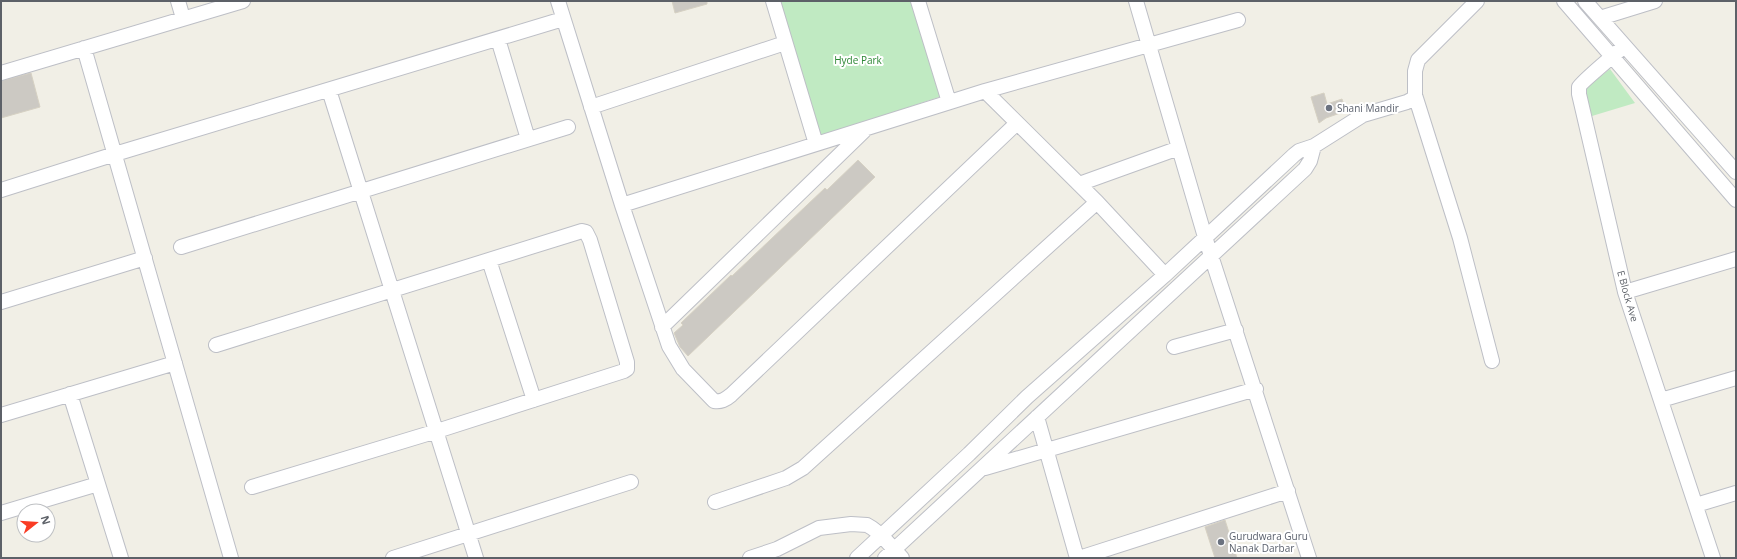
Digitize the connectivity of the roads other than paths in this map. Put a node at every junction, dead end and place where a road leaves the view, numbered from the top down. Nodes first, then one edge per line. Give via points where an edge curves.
1 (178, 1) edge
2 (243, 1) edge
3 (558, 1) edge
4 (773, 1) edge
5 (918, 1) edge
6 (1136, 1) edge
7 (1477, 1) edge
8 (1564, 1) edge
9 (1585, 1) edge
10 (1655, 1) edge
11 (183, 18) junction
12 (1600, 18) junction
13 (563, 19) junction
14 (1238, 20) dead end
15 (498, 38) junction
16 (785, 43) junction
17 (1149, 46) junction
18 (1624, 46) junction
19 (84, 48) junction
20 (1612, 58) junction
21 (1, 73) edge
22 (330, 90) junction
23 (985, 91) junction
24 (1415, 95) junction
25 (949, 102) junction
26 (590, 107) junction
27 (1017, 123) junction
28 (568, 127) dead end
29 (867, 128) junction
30 (528, 140) junction
31 (816, 144) junction
32 (1314, 146) junction
33 (1179, 148) junction
34 (115, 154) junction
35 (1736, 172) edge
36 (1079, 184) junction
37 (1, 190) edge
38 (361, 191) junction
39 (1736, 200) edge
40 (1097, 202) junction
41 (622, 205) junction
42 (1205, 237) junction
43 (181, 247) dead end
44 (1212, 256) junction
45 (145, 258) junction
46 (1736, 259) edge
47 (489, 260) junction
48 (1165, 275) junction
49 (392, 290) junction
50 (1625, 292) junction
51 (1, 302) edge
52 (662, 327) junction
53 (1236, 330) junction
54 (216, 345) dead end
55 (1174, 347) dead end
56 (1492, 361) dead end
57 (175, 363) junction
58 (1736, 378) edge
59 (1256, 389) junction
60 (70, 394) junction
61 (534, 400) junction
62 (1661, 400) junction
63 (1, 415) edge
64 (1037, 417) junction
65 (437, 431) junction
66 (1047, 451) junction
67 (982, 469) junction
68 (631, 482) dead end
69 (98, 484) junction
70 (252, 487) dead end
71 (1288, 491) junction
72 (1736, 493) edge
73 (715, 502) dead end
74 (1696, 505) junction
75 (1, 513) edge
76 (468, 533) junction
77 (881, 535) junction
78 (894, 555) edge
79 (121, 558) edge
80 (231, 558) edge
81 (393, 558) edge
82 (476, 558) edge
83 (750, 558) edge
84 (857, 558) edge
85 (1078, 558) edge
86 (1309, 558) edge
87 (1713, 558) edge

1 - 11 street
2 - 11 street
3 - 13 street
4 - 16 street
5 - 25 street
6 - 17 street
7 - 24 street via 1418,60 1415,71
8 - 20 street
9 - 12 street
10 - 12 street
11 - 19 street
12 - 18 street
13 - 15 street
13 - 26 street
14 - 17 street
15 - 22 street
15 - 30 street
16 - 26 street
16 - 31 street
17 - 23 street
17 - 33 street
18 - 20 street, E Block Ave
18 - 35 street
19 - 21 street
19 - 34 street
20 - 39 street
20 - 50 street, E Block Ave via 1582,84 1579,94
22 - 34 street
22 - 38 street
23 - 25 street
23 - 27 street
24 - 32 street via 1411,101 1363,115
24 - 56 street via 1460,238
25 - 29 street
26 - 41 street
27 - 36 street
27 - 52 street via 725,400 714,401 682,369
28 - 30 street
29 - 31 street
29 - 52 street
30 - 38 street
31 - 41 street
32 - 42 street via 1294,155
32 - 44 street via 1305,169
33 - 36 street
33 - 42 street
34 - 37 street
34 - 45 street
36 - 40 street
38 - 43 street
38 - 49 street
40 - 48 street
40 - 73 street via 803,468 794,475
41 - 52 street
42 - 44 street
42 - 48 street
44 - 53 street
44 - 64 street
45 - 51 street
45 - 57 street
46 - 50 street
47 - 49 street
47 - 61 street
47 - 61 street via 576,232 586,232 590,240 628,362 627,369
48 - 77 street via 1027,397
49 - 54 street
49 - 65 street
50 - 62 street, E Block Ave
53 - 55 street
53 - 59 street
57 - 60 street
57 - 80 street
58 - 62 street
59 - 66 street
59 - 71 street
60 - 63 street
60 - 69 street
61 - 65 street
62 - 74 street, E Block Ave
64 - 66 street
64 - 67 street
65 - 70 street
65 - 76 street
66 - 67 street
66 - 85 street
67 - 78 street
68 - 76 street
69 - 75 street
69 - 79 street
71 - 85 street
71 - 86 street
72 - 74 street
74 - 87 street, E Block Ave
76 - 81 street
76 - 82 street
77 - 78 street
77 - 83 street via 867,525 828,526
77 - 84 street

